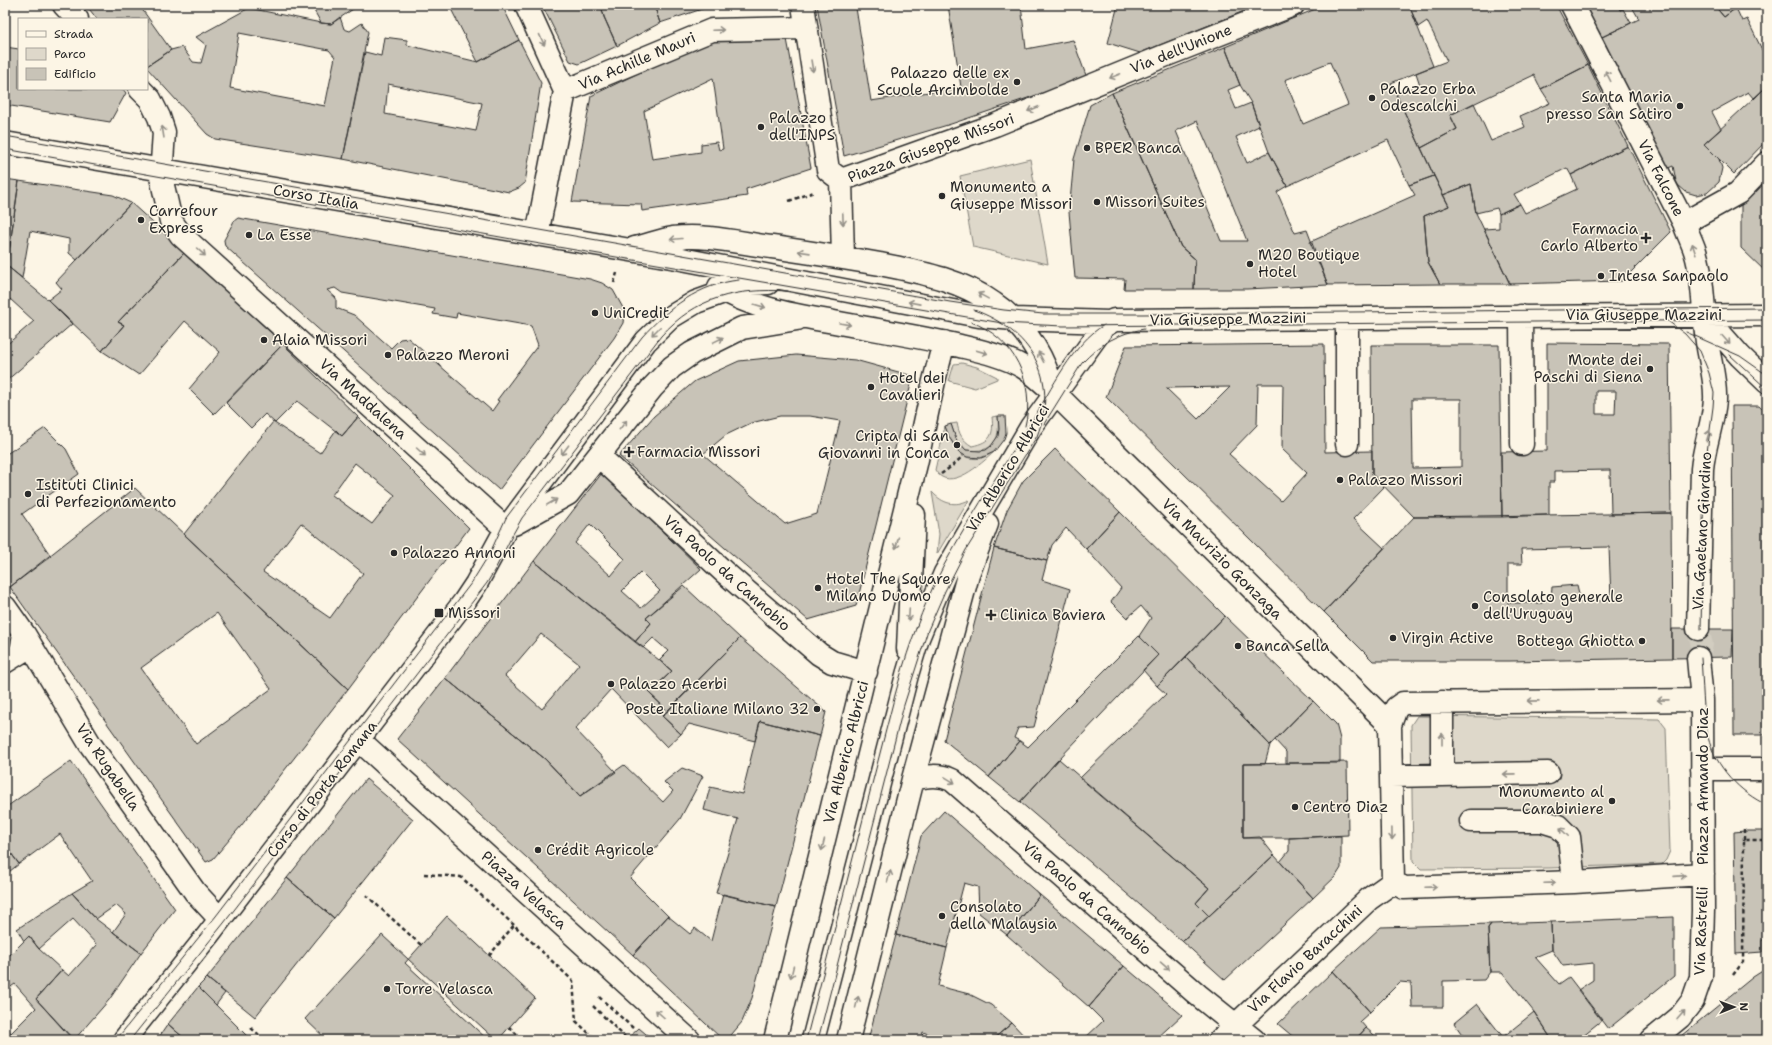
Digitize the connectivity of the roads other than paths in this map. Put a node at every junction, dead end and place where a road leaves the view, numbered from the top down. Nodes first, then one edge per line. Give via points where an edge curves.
1 (64, 5) edge
2 (526, 5) edge
3 (803, 5) edge
4 (1293, 5) edge
5 (1572, 5) edge
6 (76, 18) edge
7 (806, 28) junction
8 (141, 90) edge
9 (565, 91) junction
10 (1069, 94) joint
11 (5, 143) edge
12 (1767, 163) edge
13 (162, 171) junction
14 (841, 180) junction
15 (1684, 223) junction
16 (537, 234) junction
17 (628, 250) junction
18 (671, 257) junction
19 (843, 258) junction
20 (800, 282) junction
21 (725, 290) junction
22 (1704, 315) junction
23 (1767, 315) edge
24 (1521, 316) junction
25 (807, 317) junction
26 (1347, 318) junction
27 (1014, 319) junction
28 (1109, 322) junction
29 (944, 342) junction
30 (1767, 382) edge
31 (1054, 393) junction
32 (1347, 444) dead end
33 (1522, 444) dead end
34 (599, 456) junction
35 (916, 464) junction
36 (987, 524) dead end
37 (506, 529) junction
38 (5, 607) edge
39 (1698, 629) tunnel mouth
40 (24, 634) junction
41 (1698, 658) tunnel mouth
42 (5, 662) edge
43 (866, 672) junction
44 (907, 675) junction
45 (1702, 700) junction
46 (1442, 702) junction
47 (1390, 725) junction
48 (359, 740) junction
49 (1702, 769) junction
50 (1767, 769) edge
51 (1548, 773) dead end
52 (1442, 775) junction
53 (1391, 776) junction
54 (913, 779) junction
55 (1471, 821) dead end
56 (1703, 874) junction
57 (1393, 882) junction
58 (1574, 882) junction
59 (220, 920) junction
60 (1236, 1025) junction
61 (124, 1040) edge
62 (689, 1040) edge
63 (775, 1040) edge
64 (813, 1040) edge
65 (848, 1040) edge
66 (1220, 1040) edge
67 (1254, 1040) edge
68 (1652, 1040) edge

1 - 6 street
2 -> 9 street
3 - 7 street
4 -> 10 street, Via dell'Unione
15 -> 5 street, Via Falcone
9 -> 7 street, Via Achille Mauri via 712,30
7 -> 14 street via 828,170
13 -> 8 street, Via Maddalena via 164,132 150,99
9 - 16 street, Via Achille Mauri
10 -> 14 street, Piazza Giuseppe Missori via 995,125
11 - 13 street, Corso Italia
12 - 15 street via 1738,193
13 - 16 street, Corso Italia
13 -> 37 street, Via Maddalena via 161,177 171,221 181,235
14 -> 19 street, Piazza Giuseppe Missori
22 -> 15 street, Via Falcone via 1695,252
16 - 17 street, Corso Italia
17 - 18 street
19 -> 17 street via 710,238 673,238
18 - 20 street
18 - 21 street via 697,270
27 -> 19 street via 992,302 967,288 927,273
20 - 21 street via 746,284
27 -> 20 street via 979,316
21 -> 25 street via 749,303
21 -> 37 street, Corso di Porta Romana via 696,302 671,317 646,341
22 - 23 street, Via Giuseppe Mazzini
22 - 24 street, Via Giuseppe Mazzini
22 -> 30 street
39 -> 22 street, Via Gaetano Giardino via 1702,469 1715,395
24 - 26 street, Via Giuseppe Mazzini
24 - 33 street
25 -> 29 street
34 -> 25 street via 667,372 692,353 742,328
26 - 28 street, Via Giuseppe Mazzini
26 - 32 street
27 - 28 street
31 -> 27 street via 1049,372 1040,355 1031,339
28 - 31 street
29 -> 31 street via 982,351 1023,367
29 - 35 street, Via Alberico Albricci
31 - 44 street, Via Alberico Albricci via 1031,427 945,573 918,638
31 - 47 street, Via Maurizio Gonzaga
37 -> 34 street via 568,494
34 - 43 street, Via Paolo da Cannobio via 723,571 819,654 832,662
35 -> 43 street, Via Alberico Albricci
35 -> 44 street, Via Alberico Albricci
36 - 54 street, Via Alberico Albricci via 968,575
37 - 48 street, Corso di Porta Romana via 464,602
38 - 40 street, Via Rugabella
40 - 42 street via 21,652
40 - 59 street, Via Rugabella via 90,744 195,892
41 - 45 street
43 -> 63 street, Via Alberico Albricci
44 - 64 street, Via Alberico Albricci
45 -> 46 street, Piazza Armando Diaz
45 - 49 street, Piazza Armando Diaz
46 - 47 street, Piazza Armando Diaz via 1403,702 1396,708
52 -> 46 street
47 - 53 street, Piazza Armando Diaz
48 - 59 street, Corso di Porta Romana
62 -> 48 street, Piazza Velasca
49 - 50 street
49 - 56 street, Piazza Armando Diaz
51 -> 52 street
52 - 53 street
53 -> 57 street, Piazza Armando Diaz
54 -> 60 street, Via Paolo da Cannobio via 943,776 952,780 1198,995
65 -> 54 street, Via Alberico Albricci
58 -> 55 street via 1569,837 1558,826 1542,821
58 -> 56 street, Piazza Armando Diaz
68 -> 56 street, Via Rastrelli via 1680,1017 1693,1000 1701,977
57 -> 58 street, Piazza Armando Diaz via 1404,888
57 - 60 street, Via Flavio Baracchini via 1369,899
59 - 61 street, Corso di Porta Romana
60 - 66 street, Via Flavio Baracchini
60 - 67 street, Via Paolo da Cannobio

